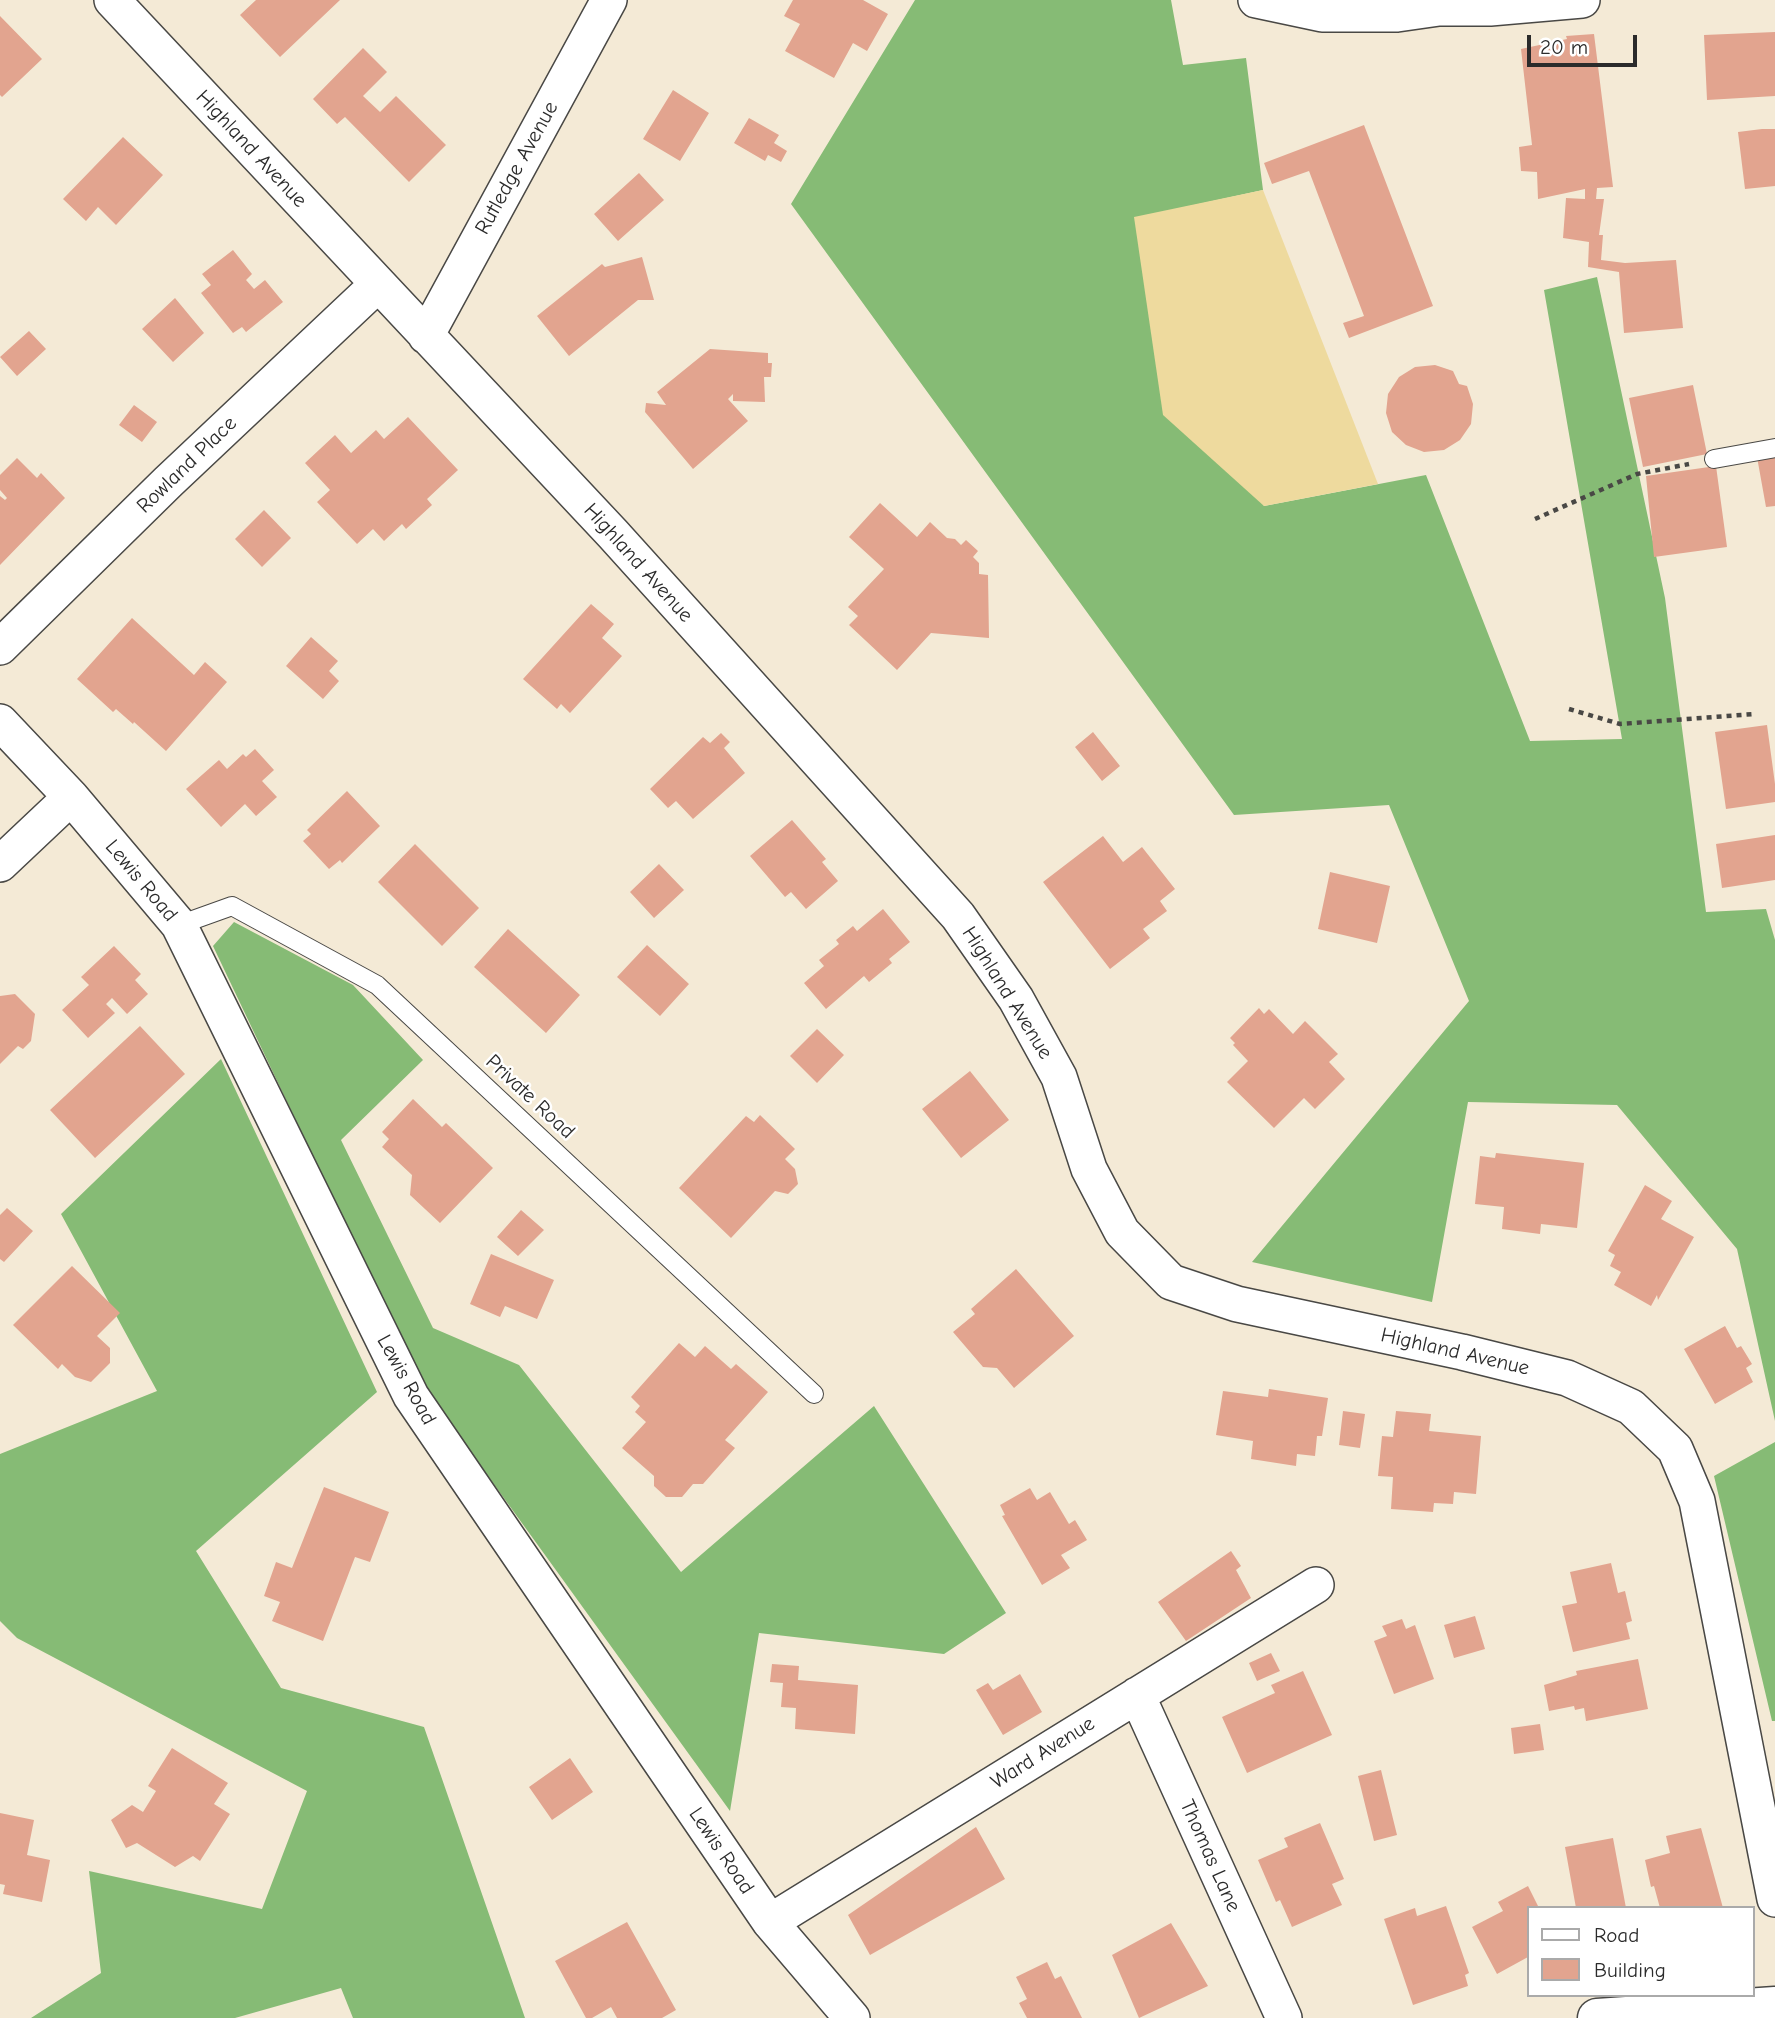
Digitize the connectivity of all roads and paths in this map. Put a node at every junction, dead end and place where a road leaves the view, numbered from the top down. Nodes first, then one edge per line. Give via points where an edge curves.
1 (112, 0) edge
2 (609, 0) edge
3 (1256, 0) edge
4 (1582, 0) edge
5 (377, 285) junction
6 (426, 336) junction
7 (1775, 448) edge
8 (1714, 459) joint
9 (1535, 519) dead end
10 (0, 647) edge
11 (1569, 709) dead end
12 (1754, 714) dead end
13 (0, 722) edge
14 (71, 797) junction
15 (0, 864) edge
16 (179, 925) junction
17 (814, 1394) dead end
18 (1316, 1585) dead end
19 (1137, 1695) junction
20 (1775, 1899) edge
21 (770, 1922) junction
22 (1775, 2006) edge
23 (852, 2018) edge
24 (1284, 2018) edge
25 (1597, 2018) edge

1 - 5 street, Highland Avenue
2 - 6 street, Rutledge Avenue
3 - 4 street via 1322,14 1397,14
5 - 6 street, Highland Avenue
5 - 10 street, Rowland Place
6 - 20 street, Highland Avenue via 958,916 1016,999 1059,1077 1089,1169 1122,1232 1171,1282 1237,1304 1567,1378 1631,1407 1675,1449 1697,1501
7 - 8 lane
8 - 9 path via 1637,474
11 - 12 path via 1620,724
13 - 14 street, Lewis Road
14 - 15 street
14 - 16 street, Lewis Road
16 - 17 lane, Private Road via 232,906 377,985
16 - 21 street, Lewis Road via 411,1396
18 - 19 street, Ward Avenue
19 - 21 street, Ward Avenue
19 - 24 street, Thomas Lane
21 - 23 street, Lewis Road
22 - 25 main road

